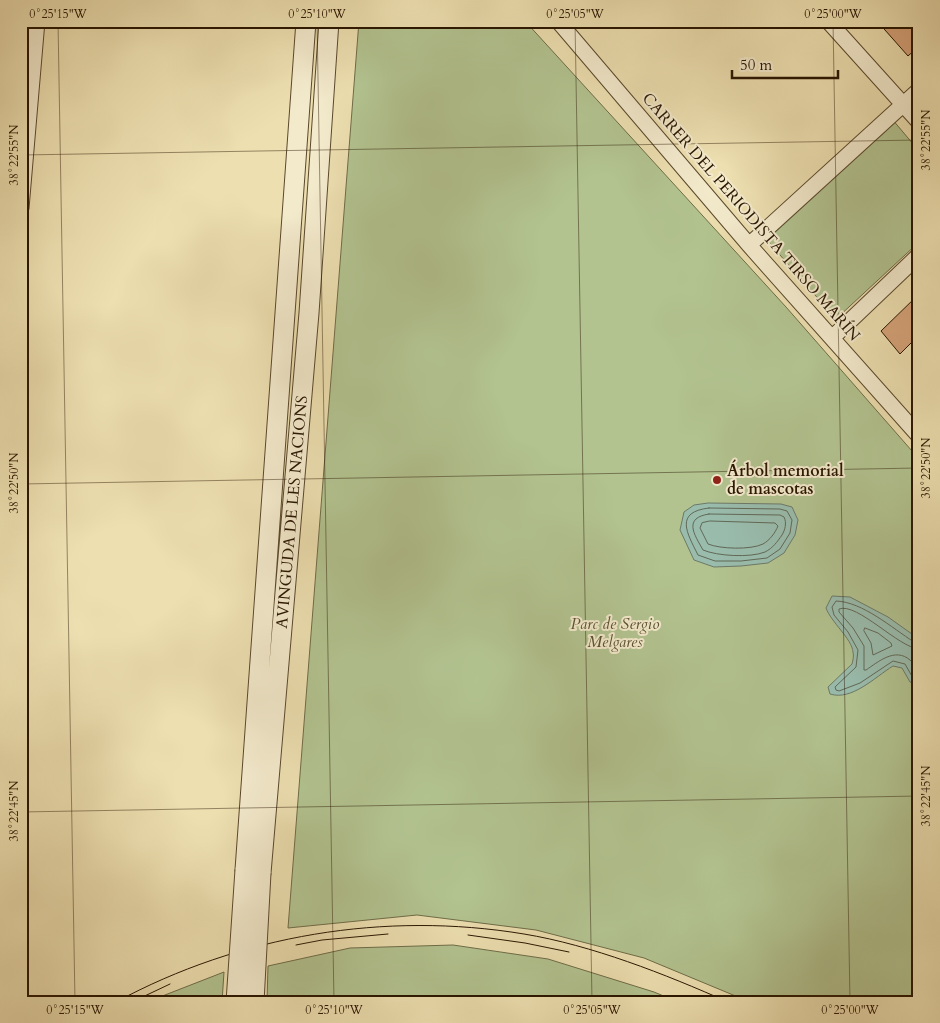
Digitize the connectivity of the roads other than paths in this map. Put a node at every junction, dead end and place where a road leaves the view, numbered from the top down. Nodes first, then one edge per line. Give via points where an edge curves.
1 (37, 21) edge
2 (306, 21) edge
3 (329, 21) edge
4 (558, 21) edge
5 (828, 21) edge
6 (919, 90) edge
7 (903, 105) junction
8 (919, 122) edge
9 (21, 207) edge
10 (750, 245) junction
11 (919, 255) edge
12 (833, 337) junction
13 (919, 436) edge
14 (253, 872) junction
15 (236, 1002) edge
16 (254, 1002) edge

1 - 9 street
2 - 14 street, AVINGUDA DE LES NACIONS
3 - 14 street, AVINGUDA DE LES NACIONS via 309,313
4 - 10 street, CARRER DEL PERIODISTA TIRSO MARÍN
5 - 7 street
6 - 7 street
7 - 8 street
7 - 10 street
10 - 12 street, CARRER DEL PERIODISTA TIRSO MARÍN
11 - 12 street
12 - 13 street, CARRER DEL PERIODISTA TIRSO MARÍN
14 - 15 street, AVINGUDA DE LES NACIONS, bridge
14 - 16 street, AVINGUDA DE LES NACIONS, bridge

